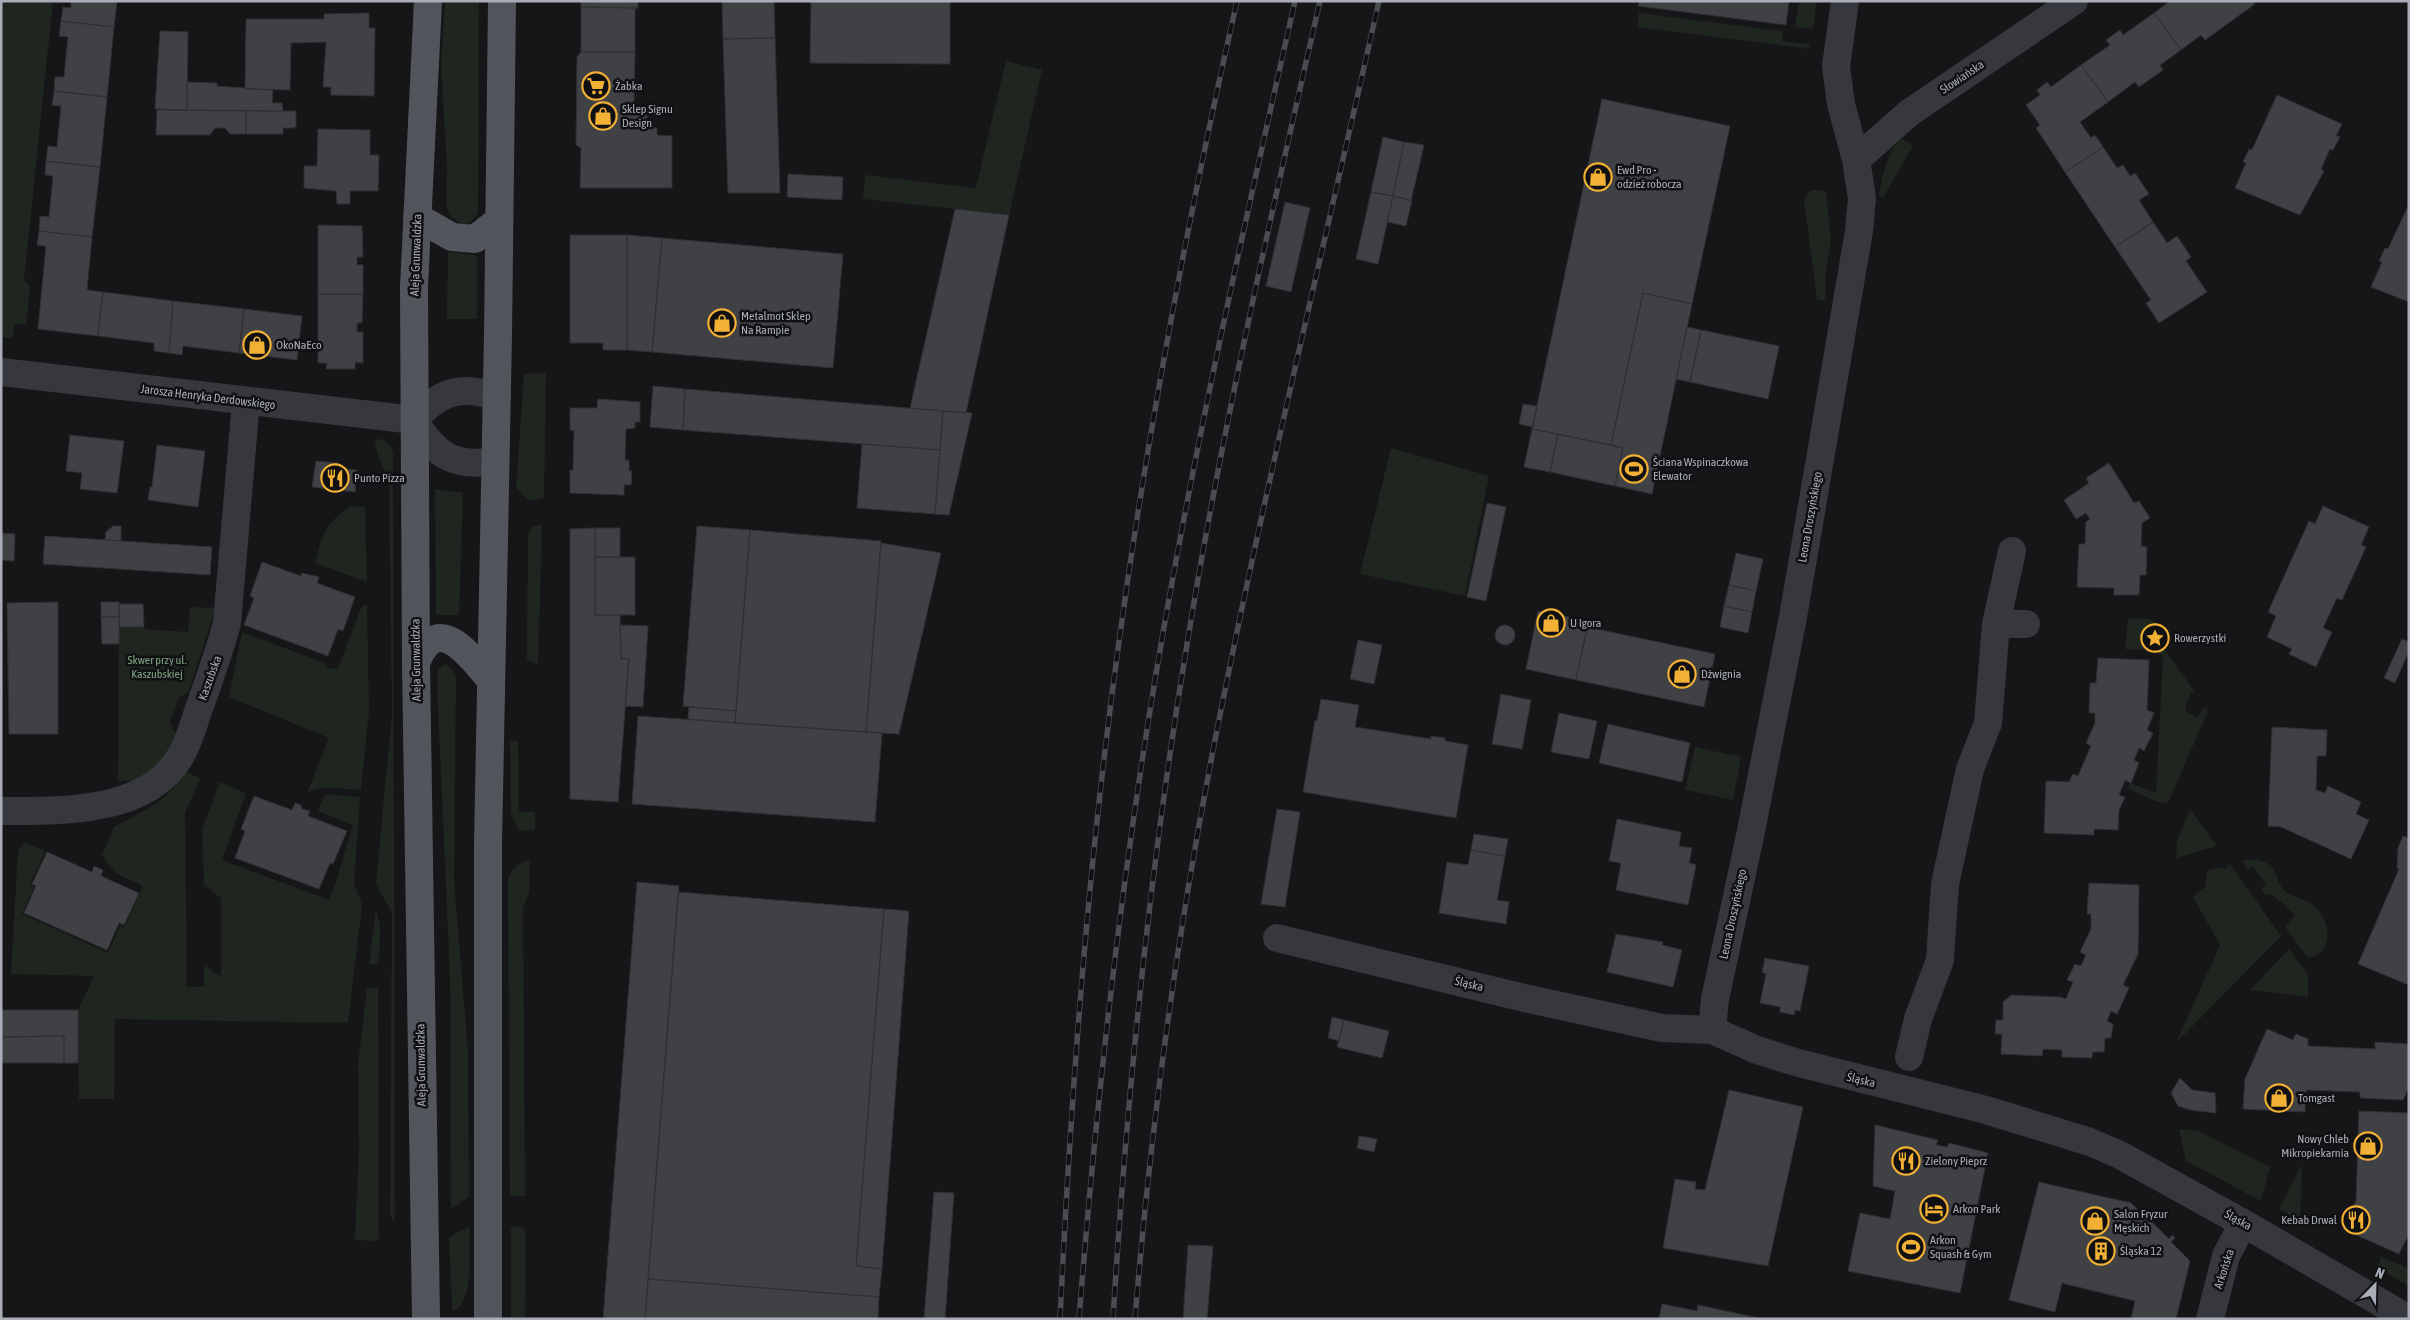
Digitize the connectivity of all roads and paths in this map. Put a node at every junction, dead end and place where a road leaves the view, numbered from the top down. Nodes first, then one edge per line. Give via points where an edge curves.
1 (428, 1) edge
2 (502, 1) edge
3 (1845, 1) edge
4 (2074, 1) edge
5 (1856, 160) junction
6 (417, 218) junction
7 (499, 220) junction
8 (1, 372) edge
9 (497, 397) junction
10 (246, 401) junction
11 (414, 420) junction
12 (495, 461) junction
13 (2012, 551) dead end
14 (1996, 624) junction
15 (2026, 624) dead end
16 (416, 663) junction
17 (490, 678) junction
18 (1, 811) edge
19 (1277, 938) dead end
20 (1712, 1030) junction
21 (1909, 1057) dead end
22 (2243, 1222) junction
23 (426, 1319) edge
24 (488, 1319) edge
25 (2210, 1319) edge
26 (2409, 1319) edge

1 - 6 main road, Aleja Grunwaldzka
2 - 7 main road
3 - 5 street, Leona Droszyńskiego via 1836,66 1841,104
4 - 5 street, Słowiańska via 1909,113
5 - 20 street, Leona Droszyńskiego via 1862,198 1859,231 1793,617
6 - 7 main road via 452,237 475,239
6 - 11 main road, Aleja Grunwaldzka
7 - 9 main road
8 - 10 street, Jarosza Henryka Derdowskiego
9 - 11 street via 482,391 451,392 437,398
9 - 12 main road
10 - 11 street, Jarosza Henryka Derdowskiego
10 - 18 street, Kaszubska via 226,623 184,749 165,775 133,795 102,806
11 - 12 street via 433,447 446,457 474,465
11 - 16 main road, Aleja Grunwaldzka
12 - 17 main road
13 - 14 street
14 - 15 street
14 - 21 street via 1988,723 1970,770 1945,884 1940,960 1918,1019
16 - 17 main road via 428,642 437,638 448,639 458,644
16 - 23 main road, Aleja Grunwaldzka
17 - 24 main road
19 - 20 street, Śląska via 1662,1028
20 - 22 street, Śląska via 1741,1044 1795,1062 1986,1110 2090,1142
22 - 25 street, Arkońska via 2222,1267
22 - 26 street, Śląska

